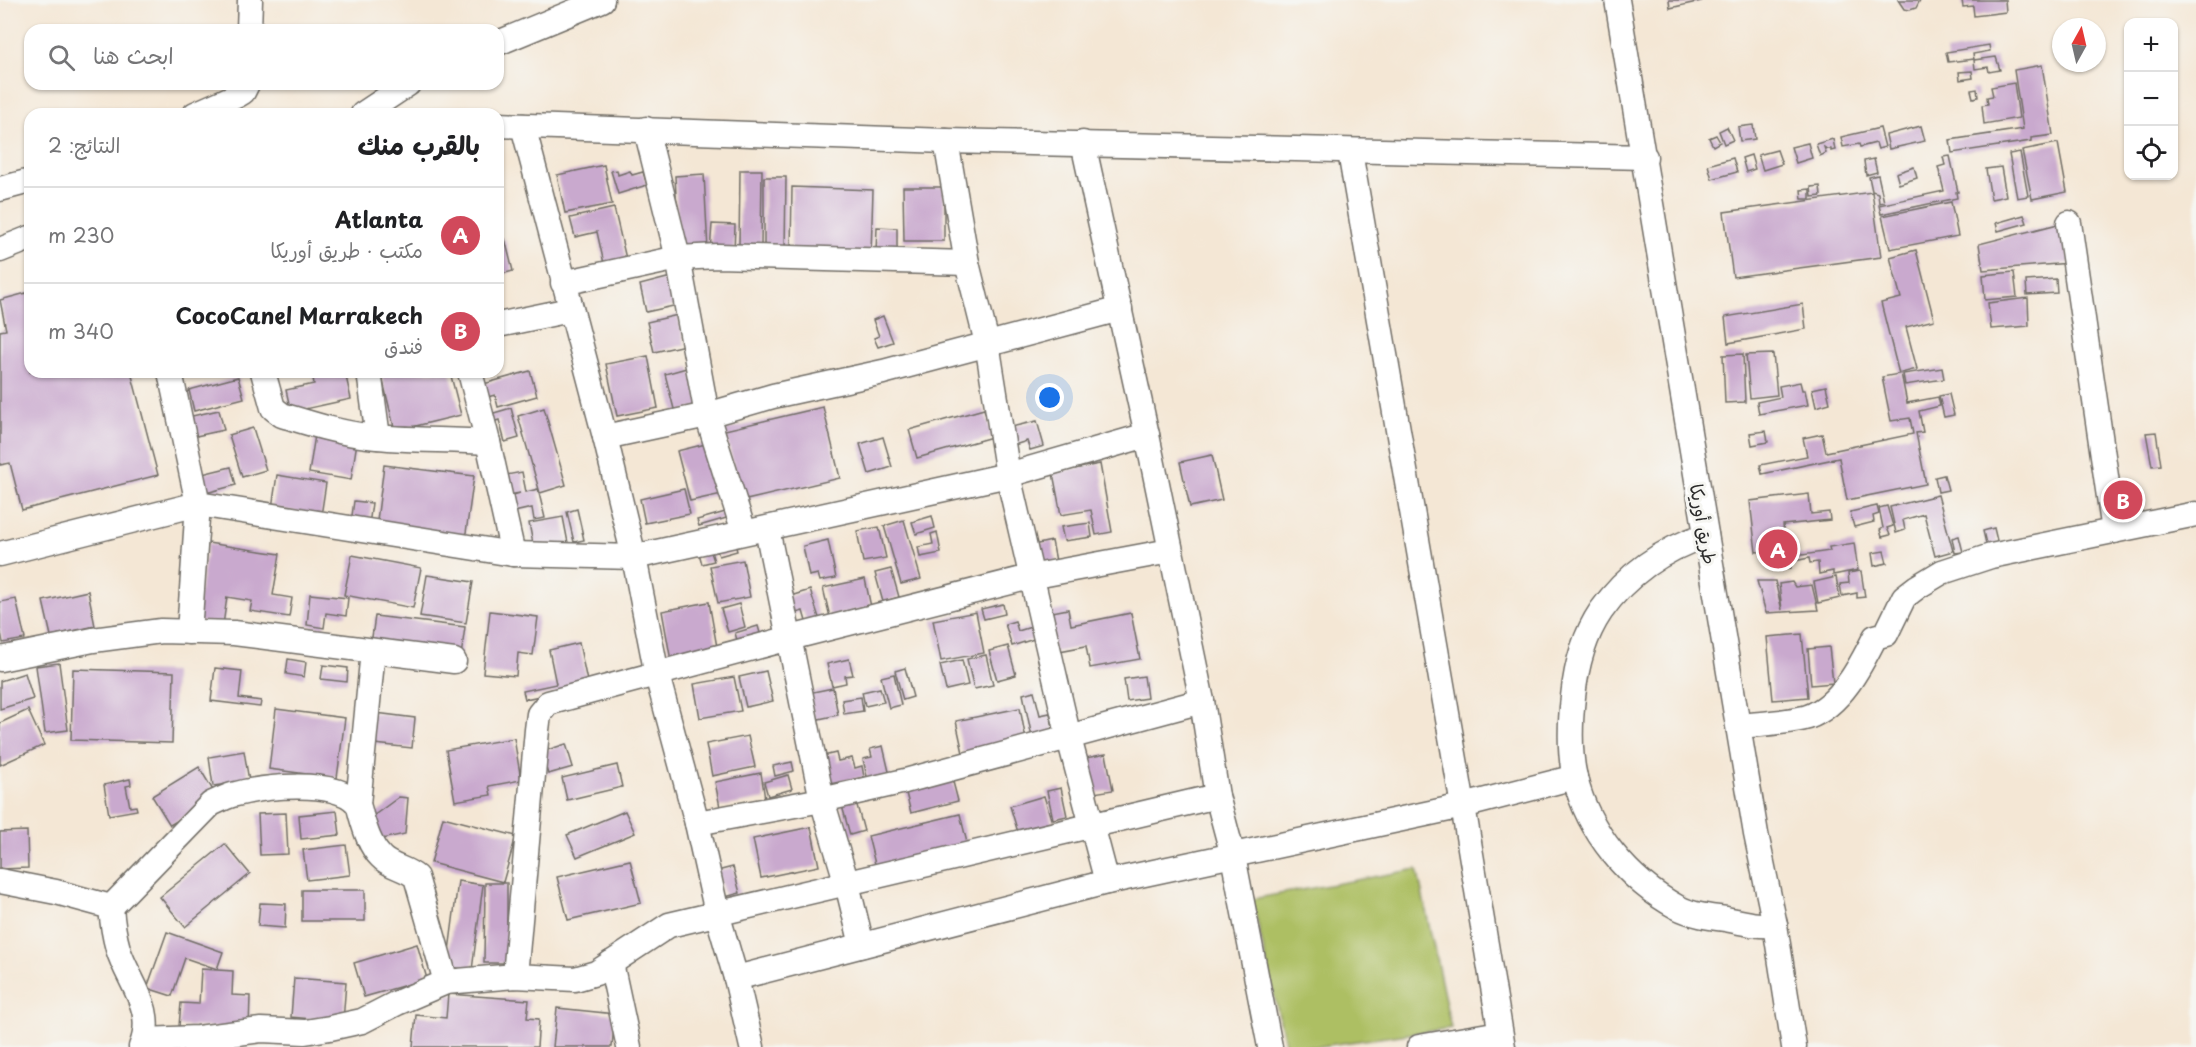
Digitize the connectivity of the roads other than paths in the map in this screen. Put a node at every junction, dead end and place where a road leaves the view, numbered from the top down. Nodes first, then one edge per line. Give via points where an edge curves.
1 (250, 0) edge
2 (602, 0) edge
3 (1617, 0) edge
4 (249, 24) edge
5 (504, 41) edge
6 (244, 90) edge
7 (399, 90) edge
8 (209, 108) edge
9 (372, 108) edge
10 (504, 125) edge
11 (523, 126) junction
12 (646, 129) junction
13 (946, 141) junction
14 (1083, 143) junction
15 (1350, 152) junction
16 (1645, 157) junction
17 (24, 183) edge
18 (0, 189) edge
19 (2069, 223) dead end
20 (24, 240) edge
21 (0, 250) edge
22 (678, 258) junction
23 (967, 263) junction
24 (563, 283) junction
25 (1120, 309) junction
26 (570, 310) junction
27 (504, 324) edge
28 (987, 343) junction
29 (171, 378) edge
30 (265, 378) edge
31 (370, 378) edge
32 (472, 378) edge
33 (707, 415) junction
34 (1147, 435) junction
35 (378, 437) junction
36 (605, 437) junction
37 (488, 442) junction
38 (1008, 475) junction
39 (198, 504) junction
40 (2196, 514) edge
41 (756, 530) junction
42 (2114, 531) junction
43 (1706, 535) junction
44 (1170, 551) junction
45 (0, 554) edge
46 (513, 554) junction
47 (634, 557) junction
48 (1030, 577) junction
49 (189, 632) junction
50 (790, 638) junction
51 (373, 651) junction
52 (0, 659) edge
53 (454, 661) dead end
54 (657, 675) junction
55 (1202, 701) junction
56 (1740, 726) junction
57 (1069, 738) junction
58 (1575, 777) junction
59 (1217, 796) junction
60 (822, 800) junction
61 (358, 804) junction
62 (1463, 806) junction
63 (697, 823) junction
64 (1092, 826) junction
65 (1233, 856) junction
66 (1107, 882) junction
67 (847, 884) junction
68 (2, 888) edge
69 (111, 907) junction
70 (717, 913) junction
71 (1775, 925) junction
72 (862, 945) junction
73 (611, 963) junction
74 (515, 976) junction
75 (736, 978) junction
76 (446, 982) junction
77 (1502, 1040) edge
78 (143, 1044) edge
79 (628, 1047) edge
80 (752, 1047) edge
81 (1270, 1047) edge
82 (1419, 1047) edge
83 (1794, 1047) edge

1 - 4 street
2 - 5 street
3 - 16 street, طريق أوريكا
6 - 8 street
7 - 9 street
10 - 11 street
11 - 12 street
11 - 24 street
12 - 13 street
12 - 22 street
13 - 14 street
13 - 23 street
14 - 15 street
14 - 25 street
15 - 16 street
15 - 62 street
16 - 43 street, طريق أوريكا
17 - 18 street
19 - 42 street
20 - 21 street
22 - 23 street
22 - 24 street
22 - 33 street
23 - 28 street
24 - 26 street
25 - 28 street
25 - 34 street
26 - 27 street
26 - 36 street
28 - 33 street
28 - 38 street
29 - 39 street
30 - 35 street via 273,408 282,415
31 - 35 street
32 - 37 street
33 - 36 street
33 - 41 street
34 - 38 street
34 - 44 street
35 - 37 street
36 - 47 street
37 - 46 street
38 - 41 street
38 - 48 street
39 - 45 street
39 - 46 street
39 - 49 street
40 - 42 street
41 - 47 street
41 - 50 street
42 - 56 street via 1991,556 1942,572 1904,597 1886,634 1875,637 1848,682 1828,705 1808,717
43 - 56 street, طريق أوريكا
43 - 58 street via 1658,556 1616,592 1601,612 1580,658 1574,685 1571,748
44 - 48 street
44 - 55 street
46 - 47 street
47 - 54 street
48 - 50 street
48 - 57 street
49 - 51 street via 234,633
49 - 52 street via 161,631 93,640
50 - 54 street
50 - 60 street
51 - 53 street
51 - 61 street
54 - 63 street
54 - 74 street via 548,704 539,714
55 - 57 street
55 - 59 street
56 - 71 street, طريق أوريكا
57 - 60 street
57 - 64 street
58 - 62 street
58 - 71 street via 1593,825 1611,852 1652,890 1678,907 1700,915 1755,926
59 - 64 street
59 - 65 street
60 - 63 street
60 - 67 street
61 - 69 street via 346,795 299,785 230,795 212,804
61 - 76 street via 371,843 381,857 416,877
62 - 65 street
62 - 77 street
63 - 70 street
64 - 66 street
64 - 67 street
65 - 66 street
65 - 81 street
66 - 72 street
67 - 70 street
67 - 72 street
68 - 69 street via 56,892
69 - 78 street via 118,951 141,995
70 - 73 street via 669,925
70 - 75 street
71 - 83 street, طريق أوريكا
72 - 75 street
73 - 74 street via 596,973 575,979
73 - 79 street
74 - 76 street
75 - 80 street
76 - 78 street via 363,1021 330,1028 305,1032 261,1030
77 - 82 street

